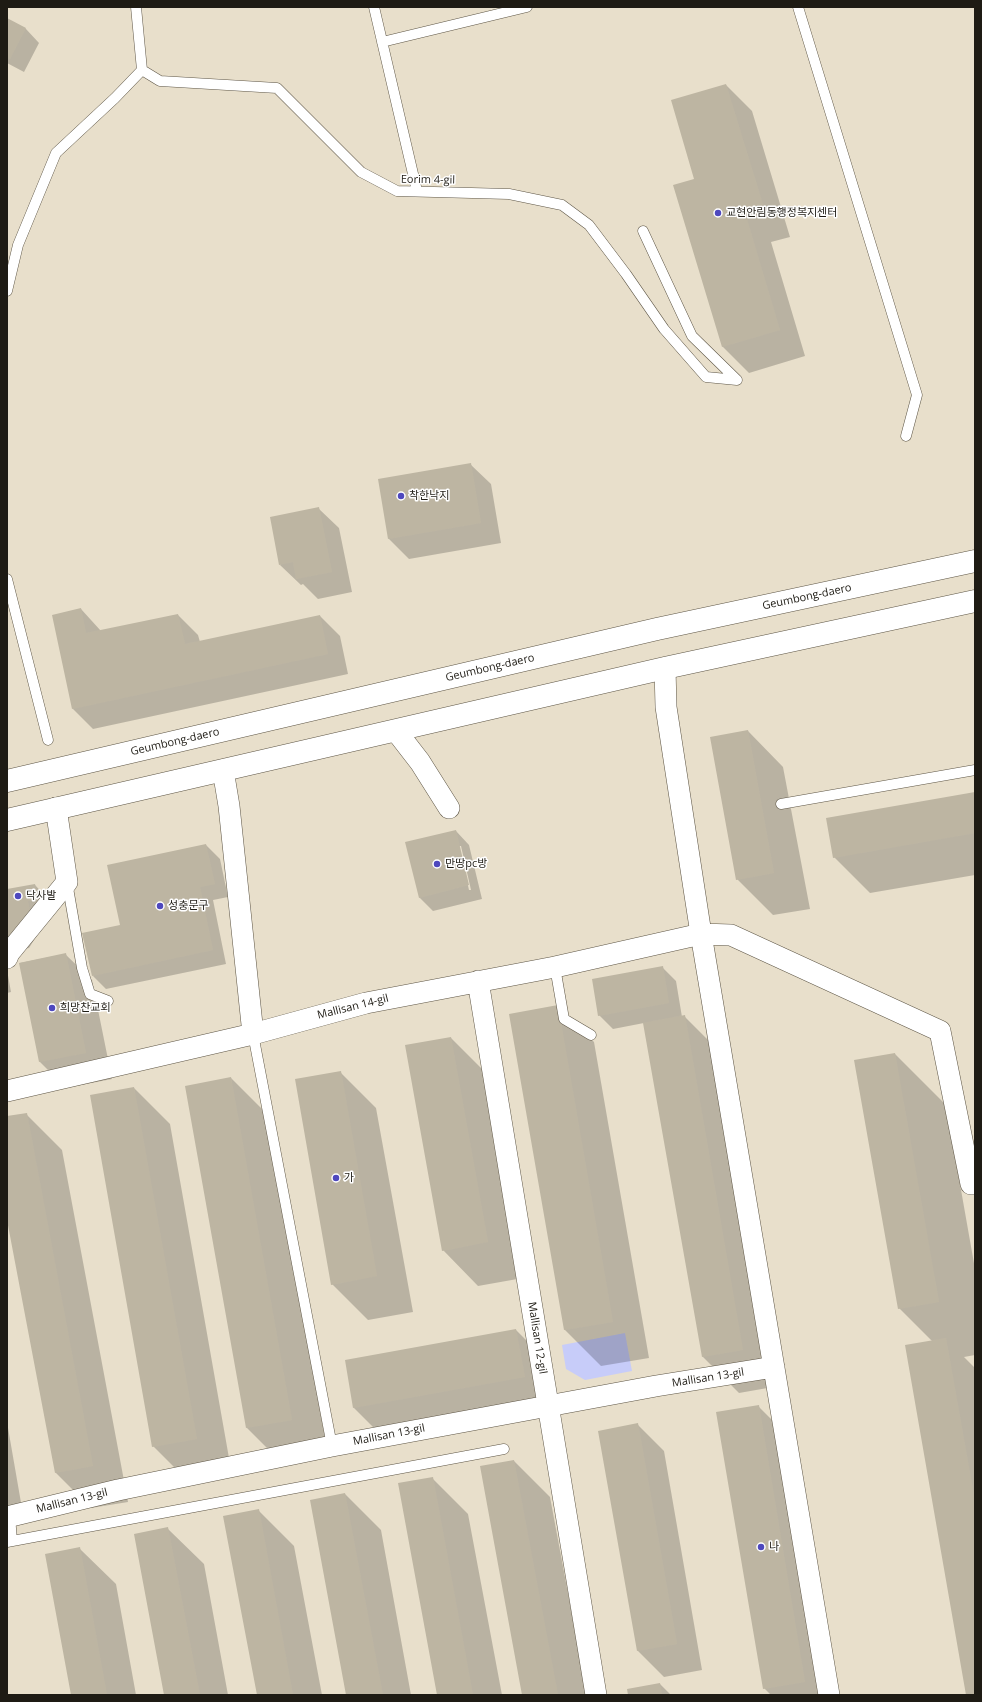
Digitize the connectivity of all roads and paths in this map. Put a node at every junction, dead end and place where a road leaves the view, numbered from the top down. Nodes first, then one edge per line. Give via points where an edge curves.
1 (136, 7) edge
2 (374, 7) edge
3 (527, 7) edge
4 (798, 7) edge
5 (382, 42) junction
6 (142, 70) junction
7 (417, 192) junction
8 (643, 231) dead end
9 (7, 291) edge
10 (906, 436) dead end
11 (975, 561) edge
12 (7, 578) edge
13 (975, 601) edge
14 (665, 668) junction
15 (396, 731) junction
16 (48, 740) dead end
17 (222, 770) junction
18 (975, 770) edge
19 (7, 781) edge
20 (782, 804) dead end
21 (56, 808) junction
22 (449, 808) dead end
23 (7, 820) edge
24 (67, 882) junction
25 (701, 934) junction
26 (7, 958) edge
27 (555, 967) junction
28 (478, 981) junction
29 (108, 1001) dead end
30 (253, 1034) junction
31 (591, 1035) dead end
32 (7, 1091) edge
33 (975, 1184) edge
34 (774, 1367) junction
35 (548, 1405) junction
36 (332, 1446) junction
37 (504, 1449) dead end
38 (9, 1517) edge
39 (10, 1542) edge
40 (596, 1695) edge
41 (829, 1695) edge

1 - 6 lane
2 - 5 lane
3 - 5 lane
4 - 10 lane via 917,395
5 - 7 lane
6 - 7 lane, Eorim 4-gil via 160,81 277,88 361,172 396,192
6 - 9 lane via 116,98 56,153 18,245
7 - 8 lane, Eorim 4-gil via 509,194 562,205 589,225 664,329 706,377 737,380 692,336
11 - 19 street, Geumbong-daero via 657,629
12 - 16 lane
13 - 14 street
14 - 15 street
14 - 25 street via 666,707
15 - 17 street
15 - 22 street via 420,762
17 - 21 street
17 - 30 street via 229,806
18 - 20 lane
21 - 23 street
21 - 24 street
24 - 26 street
24 - 29 lane via 82,968 90,994
25 - 27 street, Mallisan 14-gil
25 - 33 street, Mallisan 14-gil via 731,935 940,1031 971,1184
25 - 34 street
27 - 28 street, Mallisan 14-gil
27 - 31 lane via 564,1019
28 - 30 street, Mallisan 14-gil via 366,1003
28 - 35 street, Mallisan 12-gil
30 - 32 street, Mallisan 14-gil
30 - 36 lane
34 - 35 street, Mallisan 13-gil
34 - 41 street
35 - 36 street, Mallisan 13-gil
35 - 40 street, Mallisan 12-gil
36 - 38 street, Mallisan 13-gil via 118,1490
37 - 39 lane
38 - 39 lane

